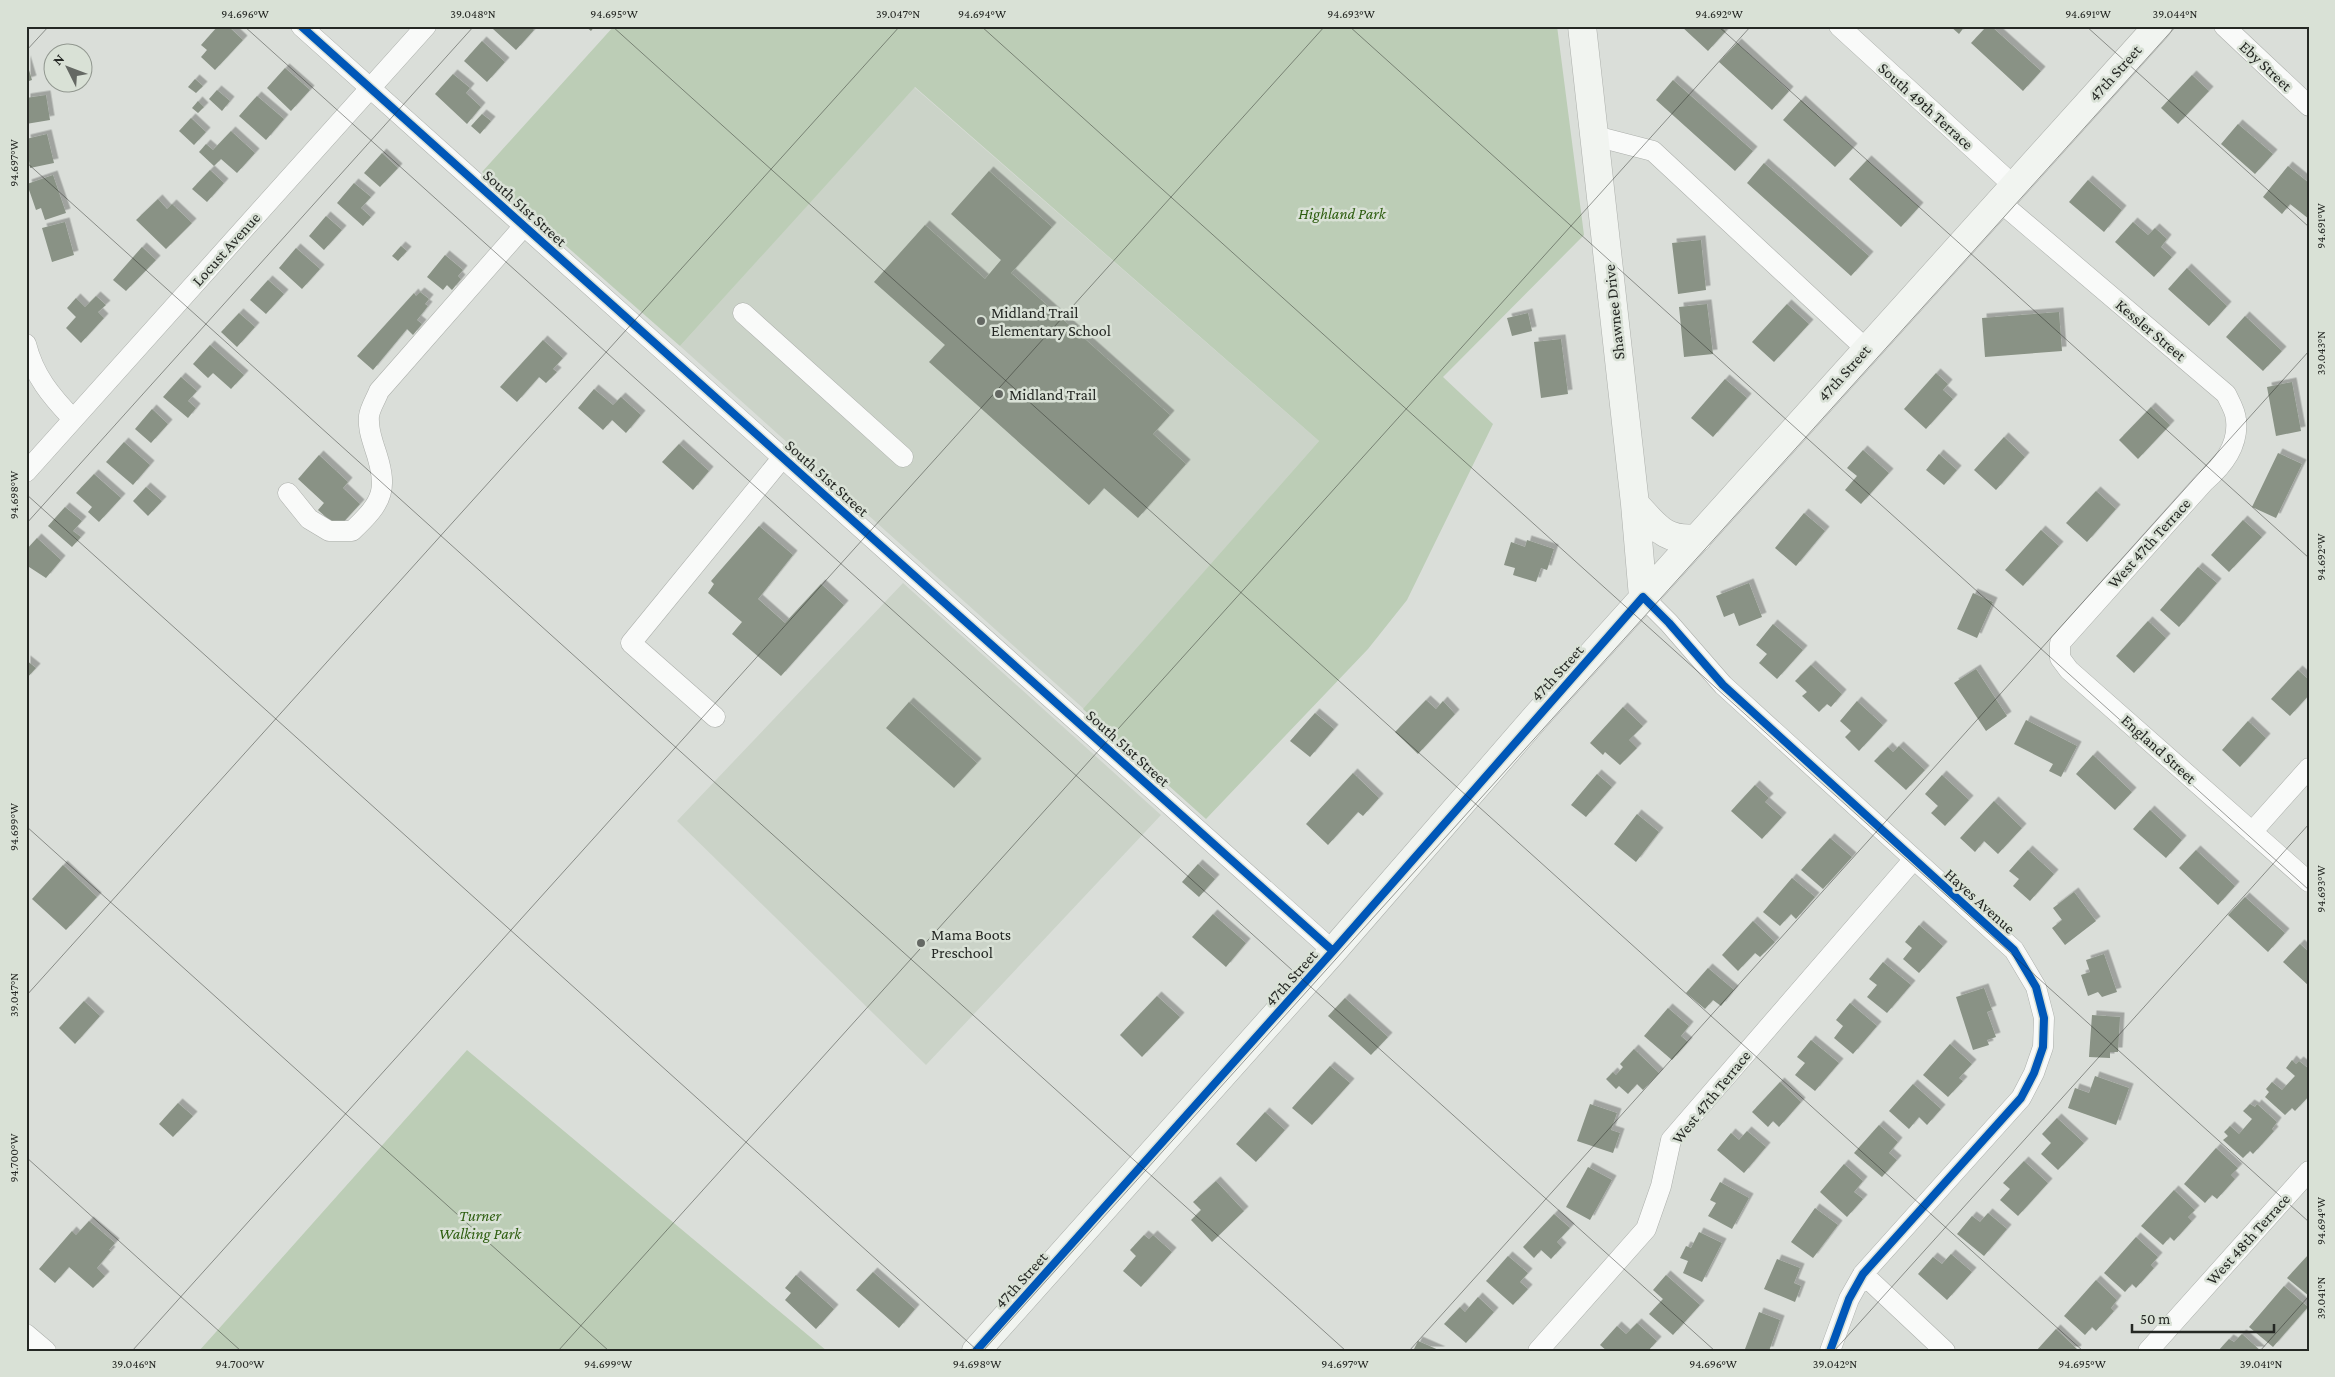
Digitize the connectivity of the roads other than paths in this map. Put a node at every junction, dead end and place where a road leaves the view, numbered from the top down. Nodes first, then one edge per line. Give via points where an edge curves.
1 (301, 26) edge
2 (426, 26) edge
3 (1582, 26) edge
4 (1839, 26) edge
5 (2158, 26) edge
6 (2224, 26) edge
7 (371, 88) junction
8 (2309, 106) edge
9 (1595, 136) junction
10 (2006, 193) junction
11 (524, 226) junction
12 (743, 313) dead end
13 (26, 344) edge
14 (1866, 349) junction
15 (73, 419) junction
16 (783, 457) junction
17 (902, 457) dead end
18 (26, 472) edge
19 (2204, 482) joint
20 (288, 493) dead end
21 (1635, 504) junction
22 (1698, 538) junction
23 (1643, 597) junction
24 (2094, 605) joint
25 (715, 717) dead end
26 (2309, 768) edge
27 (2252, 832) junction
28 (1914, 859) junction
29 (2309, 882) edge
30 (1333, 951) junction
31 (2309, 1171) edge
32 (1863, 1274) junction
33 (26, 1334) edge
34 (46, 1351) edge
35 (976, 1351) edge
36 (1538, 1351) edge
37 (1830, 1351) edge
38 (1946, 1351) edge
39 (2148, 1351) edge

1 - 7 street, South 51st Street
2 - 7 street, Locust Avenue
3 - 9 main road, Shawnee Drive
4 - 10 street, South 49th Terrace
5 - 10 main road, 47th Street
6 - 8 street, Eby Street
7 - 11 street, South 51st Street
7 - 15 street, Locust Avenue
9 - 14 street via 1653,151
9 - 21 main road, Shawnee Drive
10 - 14 main road, 47th Street
10 - 19 street, Kessler Street via 2226,394 2236,418 2235,445 2217,471
11 - 16 street, South 51st Street
11 - 20 street via 379,391 369,414 369,432 383,474 381,496 372,512 352,531 329,531 309,519
12 - 17 street
13 - 15 street via 31,365 47,392
14 - 22 main road, 47th Street
15 - 18 street, Locust Avenue
16 - 25 street via 631,643
16 - 30 street, South 51st Street
19 - 24 street, West 47th Terrace
21 - 22 main road via 1674,539
21 - 23 main road, Shawnee Drive
22 - 23 main road, 47th Street
23 - 28 street, Hayes Avenue via 1723,685
23 - 30 main road, 47th Street
24 - 27 street, England Street via 2060,643 2060,658 2069,670
26 - 27 street
27 - 29 street, England Street
28 - 32 street, Hayes Avenue via 2014,950 2036,987 2044,1018 2043,1047 2021,1098
28 - 36 street, West 47th Terrace via 1671,1140 1661,1186 1646,1230
30 - 35 main road, 47th Street
31 - 39 street, West 48th Terrace
32 - 37 street, Hayes Avenue via 1849,1299
32 - 38 street
33 - 34 street

